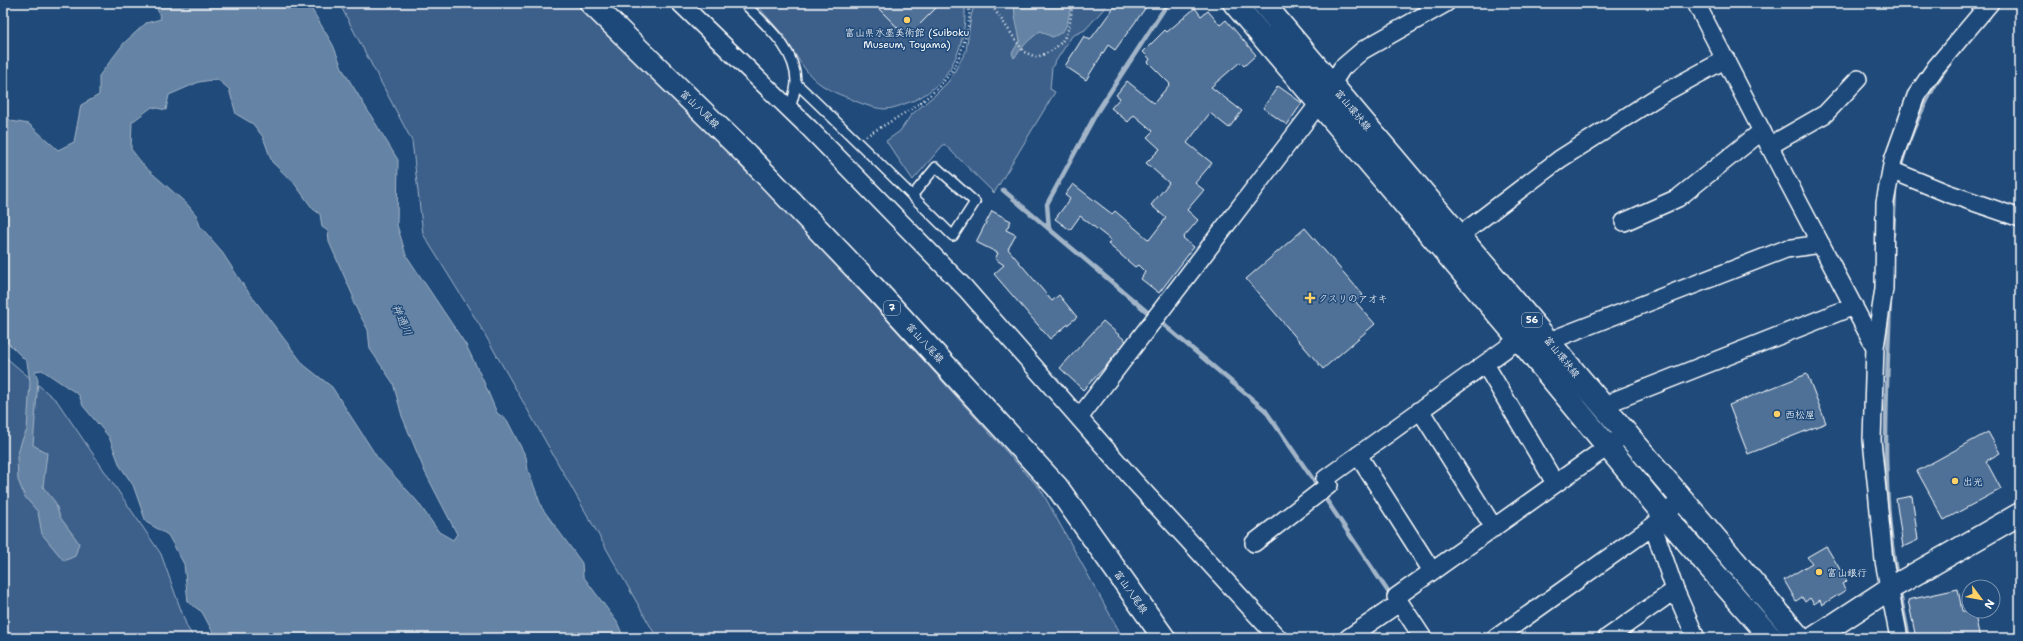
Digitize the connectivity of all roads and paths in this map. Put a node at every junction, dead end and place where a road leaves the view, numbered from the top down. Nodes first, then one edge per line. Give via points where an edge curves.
1 (591, 3) edge
2 (680, 3) edge
3 (744, 3) edge
4 (969, 3) edge
5 (990, 3) edge
6 (1074, 3) edge
7 (1234, 3) edge
8 (1263, 3) edge
9 (1446, 3) edge
10 (1696, 3) edge
11 (1990, 3) edge
12 (1726, 59) junction
13 (1858, 78) dead end
14 (796, 83) junction
15 (1331, 84) junction
16 (1320, 102) junction
17 (790, 109) junction
18 (1762, 131) junction
19 (858, 142) junction
20 (1769, 146) junction
21 (1896, 171) junction
22 (912, 196) junction
23 (2020, 218) edge
24 (1624, 222) dead end
25 (1460, 235) junction
26 (1821, 244) junction
27 (1442, 249) junction
28 (1854, 306) junction
29 (1543, 334) junction
30 (1519, 339) junction
31 (1875, 347) junction
32 (1485, 364) junction
33 (1604, 408) junction
34 (1420, 410) junction
35 (1079, 418) junction
36 (1617, 440) junction
37 (1358, 455) junction
38 (1555, 484) junction
39 (1681, 499) junction
40 (2020, 514) edge
41 (1659, 520) junction
42 (1494, 528) junction
43 (1254, 543) dead end
44 (1432, 571) junction
45 (1896, 586) junction
46 (1675, 590) junction
47 (1395, 606) junction
48 (1164, 638) edge
49 (1278, 638) edge
50 (1348, 638) edge
51 (1423, 638) edge
52 (1496, 638) edge
53 (1607, 638) edge
54 (1696, 638) edge
55 (1771, 638) edge
56 (1800, 638) edge
57 (1814, 638) edge
58 (1899, 638) edge

1 - 48 main road, 富山八尾線 / 7 via 758,166 1052,481
2 - 17 street
3 - 14 lane via 781,41 794,66
4 - 19 path via 969,20 962,50 954,68 944,81 933,94
5 - 6 path via 1024,52 1036,57 1049,52 1063,41 1069,31
7 - 16 main road, 富山環状線 / 56
8 - 15 main road, 富山環状線 / 56
9 - 15 street via 1363,50 1342,68
10 - 12 street
11 - 21 street via 1936,67 1916,96 1893,160
12 - 18 street
12 - 25 street via 1662,94 1560,159
13 - 20 street via 1825,114
14 - 17 lane
14 - 19 lane
15 - 16 street
15 - 25 main road, 富山環状線 / 56
16 - 27 main road, 富山環状線 / 56
16 - 35 street
17 - 35 street via 966,289
18 - 20 street
18 - 24 street via 1678,198
19 - 22 lane
20 - 26 street
21 - 23 street via 1947,193
21 - 31 street via 1885,202 1884,289
22 - 22 lane via 953,236 975,202 936,167
25 - 27 street
25 - 29 main road, 富山環状線 / 56
26 - 28 street
26 - 29 street via 1786,249
27 - 30 main road, 富山環状線 / 56
28 - 31 street
28 - 33 street via 1616,400
29 - 30 street
29 - 33 main road, 富山環状線 / 56
30 - 32 street
30 - 36 main road, 富山環状線 / 56
31 - 45 street via 1872,440 1884,561
32 - 34 street
32 - 38 street
33 - 36 main road, 富山環状線 / 56
34 - 37 street
34 - 42 street
35 - 49 street
36 - 38 street
36 - 39 main road, 富山環状線 / 56
36 - 41 main road, 富山環状線 / 56
37 - 43 street via 1325,479 1329,485
37 - 44 street
38 - 42 street
39 - 41 street
39 - 56 main road, 富山環状線 / 56
40 - 45 main road
41 - 46 street
41 - 52 street
41 - 55 main road, 富山環状線 / 56
42 - 44 street
44 - 47 street via 1396,597
45 - 57 main road
45 - 58 street
46 - 53 street
46 - 54 street
47 - 50 street
47 - 51 street

